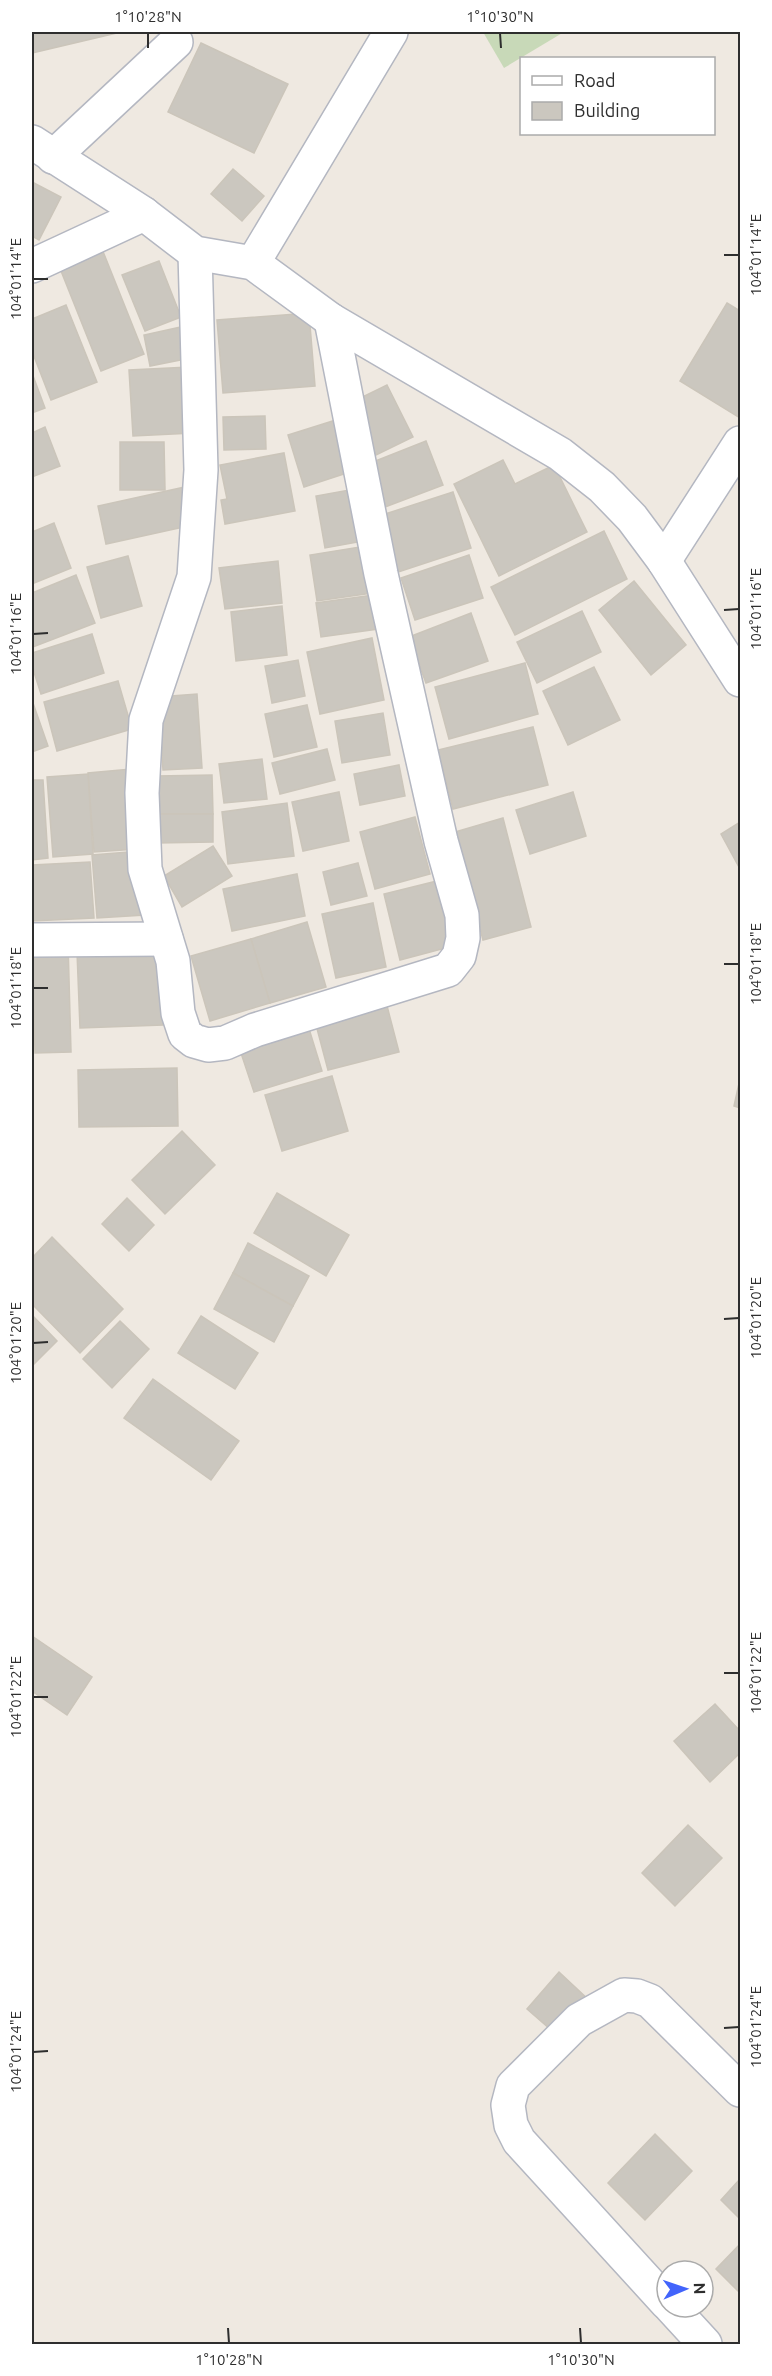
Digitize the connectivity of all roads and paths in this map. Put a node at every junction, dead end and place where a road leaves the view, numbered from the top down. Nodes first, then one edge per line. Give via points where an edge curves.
1 (391, 32) edge
2 (176, 42) dead end
3 (42, 149) edge
4 (144, 214) junction
5 (195, 253) junction
6 (253, 263) junction
7 (32, 266) edge
8 (331, 320) junction
9 (741, 443) edge
10 (664, 561) junction
11 (741, 680) edge
12 (166, 939) junction
13 (32, 940) edge
14 (741, 2090) edge
15 (655, 2290) edge
16 (682, 2319) edge
17 (705, 2344) edge

1 - 6 street
2 - 3 street
3 - 4 street
4 - 5 street
4 - 7 street
5 - 6 street
5 - 12 street via 201,470 194,576 146,720 142,793 145,869
6 - 8 street
8 - 10 street via 560,454 602,487 632,518
8 - 12 street via 384,585 441,841 462,915 459,956 448,970 255,1030 225,1043 208,1045 185,1034
9 - 10 street
10 - 11 street
12 - 13 street
14 - 15 street via 650,2001 624,1995 579,2020 513,2086 508,2105 519,2141
16 - 17 street

